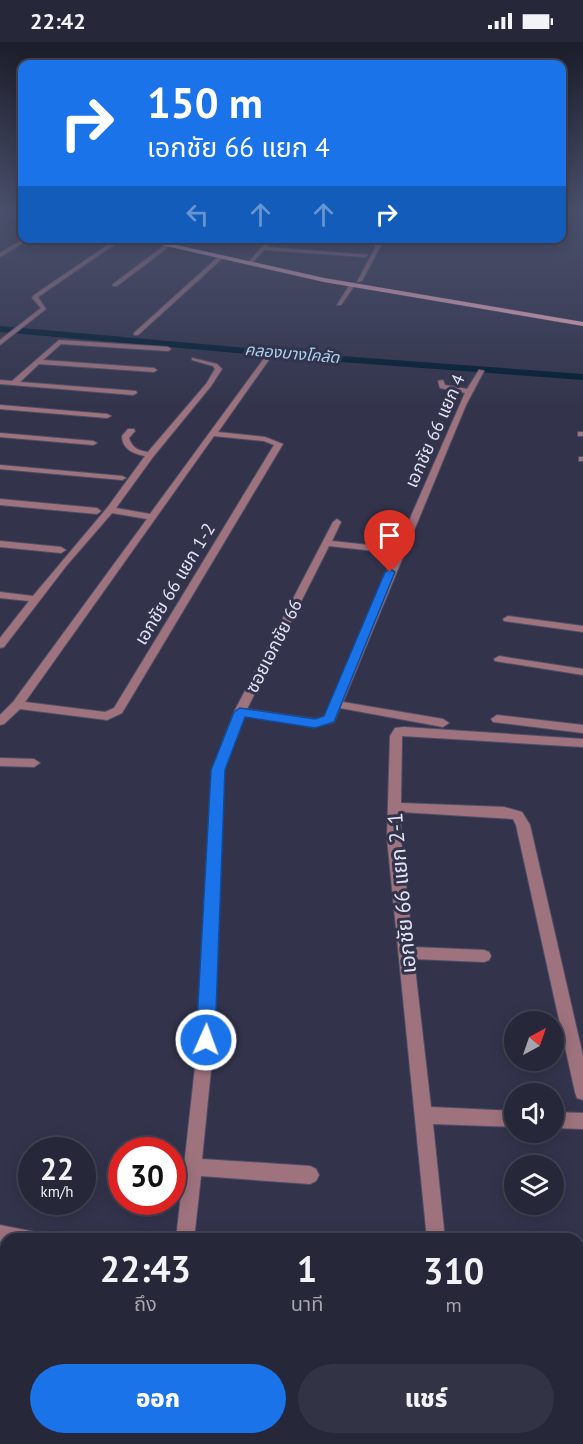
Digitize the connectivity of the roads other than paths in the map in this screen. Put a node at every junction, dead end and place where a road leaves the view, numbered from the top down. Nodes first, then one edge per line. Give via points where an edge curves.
1 (64, 277) edge
2 (125, 277) edge
3 (199, 277) edge
4 (326, 277) edge
5 (329, 277) edge
6 (359, 277) edge
7 (356, 283) junction
8 (115, 285) dead end
9 (339, 304) dead end
10 (583, 318) edge
11 (583, 324) edge
12 (136, 334) dead end
13 (0, 343) edge
14 (168, 349) dead end
15 (270, 354) dead end
16 (194, 359) dead end
17 (37, 362) junction
18 (154, 370) dead end
19 (481, 370) dead end
20 (441, 381) dead end
21 (0, 382) edge
22 (14, 383) junction
23 (468, 391) junction
24 (134, 393) dead end
25 (0, 407) edge
26 (107, 416) dead end
27 (131, 431) dead end
28 (213, 434) junction
29 (0, 435) edge
30 (93, 443) dead end
31 (150, 455) junction
32 (0, 467) edge
33 (122, 478) dead end
34 (0, 502) edge
35 (110, 510) junction
36 (97, 511) dead end
37 (153, 517) junction
38 (337, 522) dead end
39 (326, 543) junction
40 (1, 545) edge
41 (61, 550) dead end
42 (399, 551) junction
43 (0, 595) edge
44 (30, 598) dead end
45 (508, 619) dead end
46 (583, 629) edge
47 (0, 645) edge
48 (499, 659) dead end
49 (583, 672) edge
50 (336, 704) junction
51 (18, 705) junction
52 (240, 712) junction
53 (497, 719) dead end
54 (0, 721) edge
55 (443, 723) dead end
56 (583, 729) edge
57 (583, 743) edge
58 (0, 762) edge
59 (34, 764) dead end
60 (395, 807) junction
61 (406, 953) junction
62 (484, 956) dead end
63 (583, 1092) edge
64 (423, 1116) junction
65 (504, 1119) edge
66 (564, 1120) edge
67 (583, 1121) edge
68 (193, 1167) junction
69 (310, 1175) dead end
70 (186, 1233) edge
71 (435, 1233) edge

1 - 13 street via 36,296 44,308
2 - 8 street
3 - 12 street
4 - 7 main road
5 - 7 main road
6 - 7 street
7 - 9 street
7 - 10 main road
7 - 11 main road
14 - 17 street via 59,342
15 - 28 street
16 - 31 street via 219,369
17 - 18 street
17 - 22 street
19 - 23 street, เอกชัย 66 แยก 4
20 - 23 street via 442,387
21 - 22 street
22 - 24 street
23 - 42 street, เอกชัย 66 แยก 4
25 - 26 street
27 - 31 street via 126,443 137,453
28 - 37 street
28 - 51 street, เอกชัย 66 แยก 1-2 via 279,444 118,710 107,716
29 - 30 street
31 - 35 street
32 - 33 street
34 - 36 street
35 - 37 street
35 - 47 street
37 - 51 street
38 - 39 street, ซอยเอกชัย 66
39 - 42 street
39 - 52 street, ซอยเอกชัย 66
40 - 41 street
42 - 50 street, เอกชัย 66 แยก 4
43 - 44 street
45 - 46 street
48 - 49 street
50 - 52 street, เอกชัย 66 แยก 4 via 330,719 315,723
50 - 55 street
51 - 54 street
52 - 68 street, ซอยเอกชัย 66 via 218,770 206,1040
53 - 56 street
57 - 60 street, เอกชัย 66 แยก 2-1 via 399,731
58 - 59 street
60 - 61 street, เอกชัย 66 แยก 2-1 via 394,838
60 - 63 street via 517,815 523,825
61 - 62 street
61 - 64 street, เอกชัย 66 แยก 2-1
64 - 65 street
64 - 71 street, เอกชัย 66 แยก 2-1
66 - 67 street
68 - 69 street
68 - 70 street, ซอยเอกชัย 66

